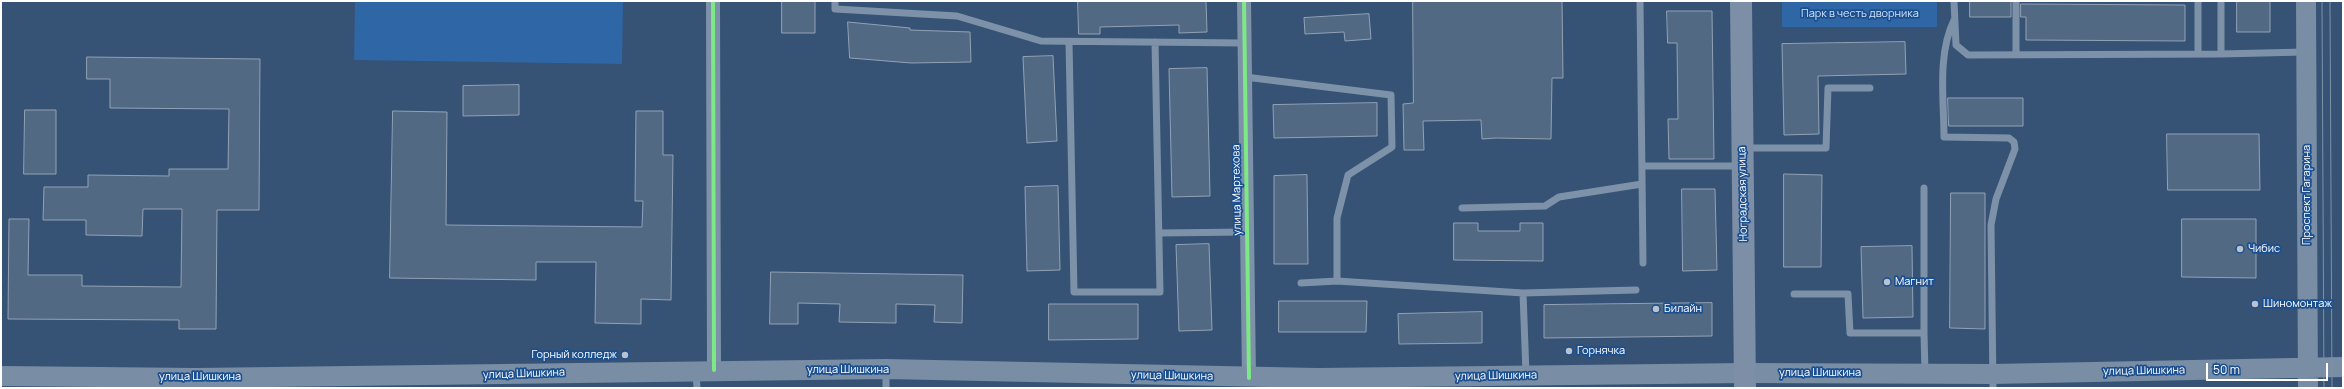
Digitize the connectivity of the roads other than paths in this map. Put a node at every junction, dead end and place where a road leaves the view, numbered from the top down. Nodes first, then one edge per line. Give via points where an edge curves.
1 (713, 1) edge
2 (835, 1) edge
3 (1244, 1) edge
4 (1640, 1) edge
5 (1741, 1) edge
6 (1954, 1) edge
7 (2016, 1) edge
8 (2198, 1) edge
9 (2221, 1) edge
10 (2306, 1) edge
11 (1954, 20) junction
12 (1069, 42) junction
13 (1155, 42) junction
14 (1244, 43) junction
15 (2306, 52) junction
16 (2016, 54) junction
17 (2198, 54) junction
18 (2221, 54) junction
19 (1245, 77) junction
20 (1870, 88) dead end
21 (1743, 157) junction
22 (1642, 166) junction
23 (1642, 184) junction
24 (1924, 188) dead end
25 (1462, 208) dead end
26 (1247, 232) junction
27 (1159, 233) junction
28 (1643, 263) dead end
29 (1337, 281) junction
30 (1301, 283) dead end
31 (1636, 290) dead end
32 (1524, 293) junction
33 (1794, 294) dead end
34 (1924, 333) junction
35 (2308, 367) junction
36 (2343, 367) edge
37 (1925, 374) junction
38 (1, 376) edge
39 (702, 376) edge
40 (1249, 378) junction
41 (1537, 378) junction
42 (886, 379) edge
43 (1745, 381) edge
44 (1993, 381) edge
45 (196, 383) edge
46 (1317, 383) edge
47 (2308, 388) edge

1 - 39 street
2 - 12 lane via 835,9 957,16 1041,41
3 - 14 street, улица Мартехова
4 - 22 lane
5 - 21 main road, Ноградская улица
6 - 11 lane
7 - 16 lane
8 - 17 lane
9 - 18 lane
10 - 15 main road, Проспект Гагарина
11 - 16 lane via 1956,45 1968,54
11 - 44 lane via 1945,53 1944,137 2009,138 2014,142 2015,149 1992,215
12 - 13 lane
12 - 27 lane via 1074,292 1160,292
13 - 14 lane
13 - 27 lane
14 - 19 street, улица Мартехова
15 - 18 lane
15 - 35 main road, Проспект Гагарина
16 - 17 lane
17 - 18 lane
19 - 26 street, улица Мартехова
19 - 29 lane via 1391,94 1392,147 1348,175 1337,218
20 - 21 lane via 1828,88 1826,148
21 - 22 lane
21 - 43 main road, Ноградская улица
22 - 23 lane
23 - 25 lane via 1558,197 1545,206
23 - 28 lane
24 - 34 lane
26 - 27 lane
26 - 40 street, улица Мартехова
29 - 30 lane
29 - 32 lane
31 - 32 lane
32 - 41 lane
33 - 34 lane via 1848,294 1850,333
34 - 37 lane
35 - 36 main road, улица Шишкина
35 - 44 main road, улица Шишкина
35 - 47 main road, Проспект Гагарина
37 - 43 main road, улица Шишкина
37 - 44 main road, улица Шишкина
38 - 45 main road, улица Шишкина
39 - 42 main road, улица Шишкина
39 - 45 main road, улица Шишкина
40 - 42 main road, улица Шишкина
40 - 46 main road, улица Шишкина
41 - 43 main road, улица Шишкина
41 - 46 main road, улица Шишкина

